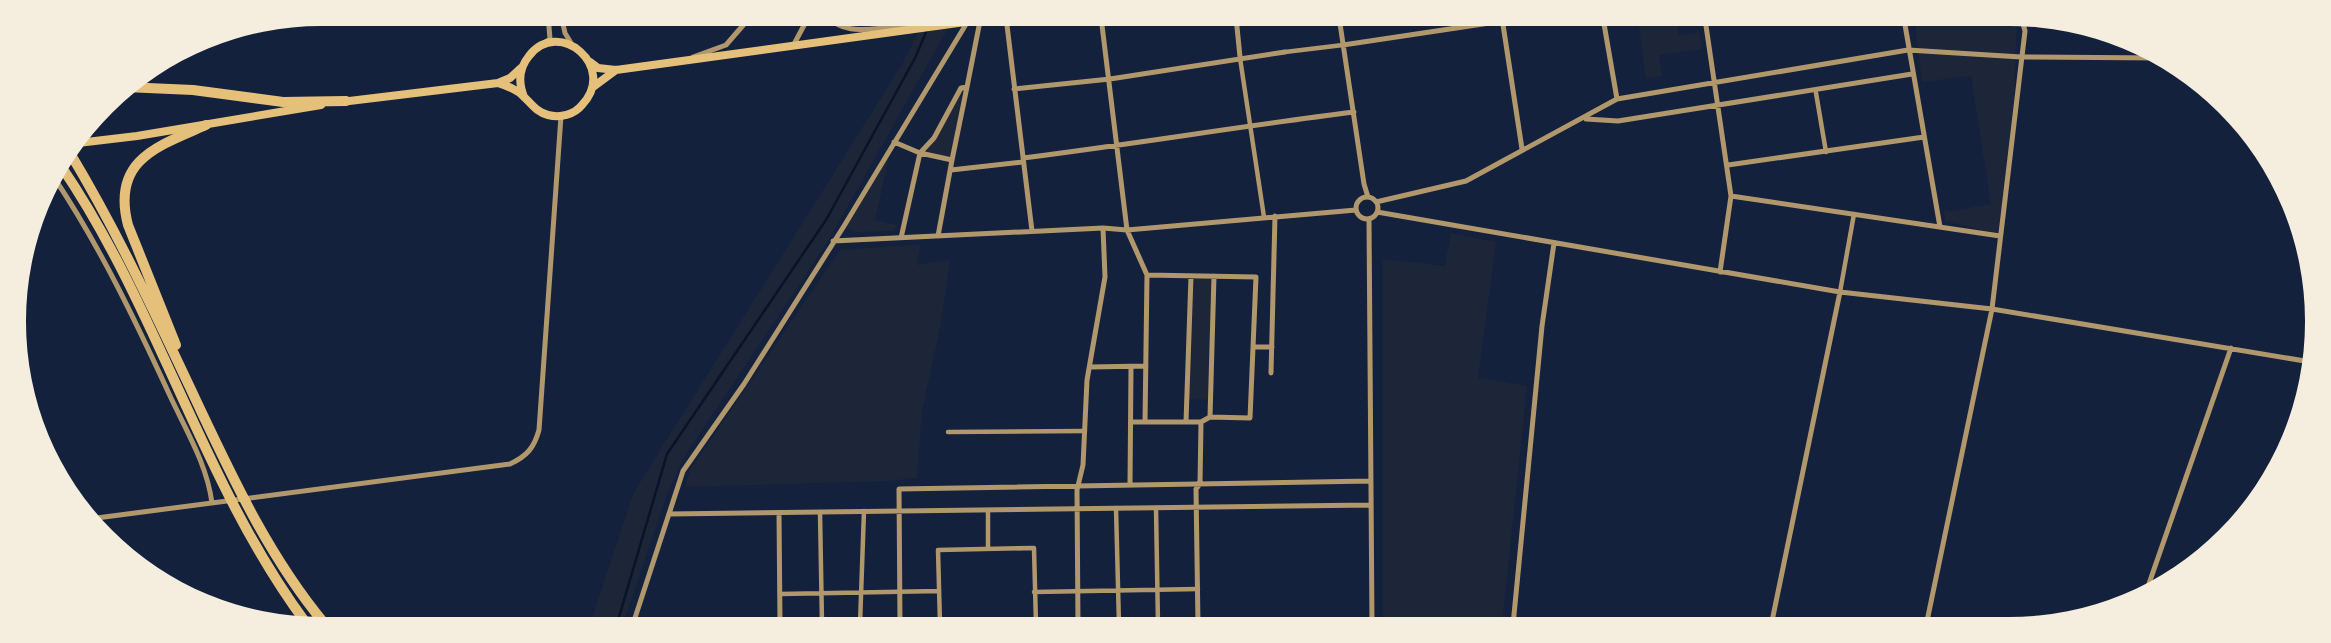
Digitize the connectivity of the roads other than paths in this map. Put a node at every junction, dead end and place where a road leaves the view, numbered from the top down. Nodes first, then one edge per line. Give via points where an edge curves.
1 (549, 26) edge
2 (564, 26) edge
3 (742, 26) edge
4 (804, 26) edge
5 (838, 26) edge
6 (936, 26) edge
7 (965, 26) edge
8 (979, 26) edge
9 (1008, 26) edge
10 (1102, 26) edge
11 (1237, 26) edge
12 (1340, 26) edge
13 (1464, 26) edge
14 (1503, 26) edge
15 (1604, 26) edge
16 (1706, 26) edge
17 (1904, 26) edge
18 (2024, 27) edge
19 (914, 30) junction
20 (1343, 45) junction
21 (793, 46) junction
22 (538, 47) junction
23 (576, 47) junction
24 (1908, 50) junction
25 (1285, 52) joint
26 (1240, 57) junction
27 (2021, 57) junction
28 (2142, 58) edge
29 (682, 60) junction
30 (590, 62) junction
31 (521, 68) junction
32 (616, 70) junction
33 (1912, 74) junction
34 (1110, 79) junction
35 (498, 83) junction
36 (1715, 83) junction
37 (593, 87) junction
38 (141, 88) edge
39 (967, 88) junction
40 (1014, 89) junction
41 (1816, 93) dead end
42 (524, 97) junction
43 (1617, 99) junction
44 (346, 101) junction
45 (1719, 104) junction
46 (1354, 112) junction
47 (562, 116) junction
48 (1584, 119) junction
49 (1250, 124) junction
50 (206, 125) junction
51 (1924, 138) junction
52 (87, 142) edge
53 (894, 142) junction
54 (1118, 145) junction
55 (1522, 149) junction
56 (1826, 152) junction
57 (920, 153) junction
58 (74, 160) edge
59 (952, 160) junction
60 (1023, 160) junction
61 (1728, 165) junction
62 (951, 170) junction
63 (66, 174) edge
64 (59, 186) edge
65 (1368, 197) junction
66 (1731, 197) junction
67 (1376, 202) junction
68 (1356, 210) junction
69 (1377, 212) junction
70 (1854, 214) junction
71 (1275, 216) junction
72 (1264, 217) junction
73 (1368, 219) junction
74 (1940, 227) junction
75 (1103, 228) junction
76 (1127, 230) junction
77 (1032, 231) junction
78 (938, 236) junction
79 (2000, 236) junction
80 (901, 238) junction
81 (833, 241) junction
82 (1554, 243) junction
83 (1720, 272) junction
84 (1147, 275) junction
85 (1191, 276) junction
86 (1214, 276) junction
87 (1840, 292) junction
88 (1992, 309) junction
89 (1253, 347) junction
90 (1272, 347) junction
91 (2231, 348) junction
92 (2302, 360) edge
93 (1146, 366) junction
94 (1132, 367) junction
95 (1090, 368) junction
96 (1271, 373) dead end
97 (196, 401) junction
98 (1210, 417) junction
99 (1130, 422) junction
100 (1145, 422) junction
101 (1186, 422) junction
102 (1201, 422) junction
103 (1084, 431) junction
104 (948, 432) dead end
105 (1371, 481) junction
106 (1200, 484) junction
107 (1130, 485) junction
108 (1079, 486) junction
109 (212, 503) junction
110 (1370, 505) junction
111 (1197, 507) junction
112 (1116, 508) junction
113 (1156, 508) junction
114 (1077, 509) junction
115 (988, 510) junction
116 (864, 511) junction
117 (898, 511) junction
118 (820, 512) junction
119 (779, 513) junction
120 (669, 514) junction
121 (101, 517) edge
122 (988, 549) junction
123 (2150, 581) edge
124 (1198, 589) junction
125 (1118, 590) junction
126 (1158, 590) junction
127 (939, 591) junction
128 (1078, 591) junction
129 (899, 592) junction
130 (1034, 592) junction
131 (821, 593) junction
132 (860, 593) junction
133 (780, 594) junction
134 (301, 595) junction
135 (301, 616) edge
136 (319, 617) edge
137 (325, 617) edge
138 (635, 617) edge
139 (780, 617) edge
140 (822, 617) edge
141 (860, 617) edge
142 (900, 617) edge
143 (940, 617) edge
144 (1036, 617) edge
145 (1078, 617) edge
146 (1119, 617) edge
147 (1158, 617) edge
148 (1198, 617) edge
149 (1372, 617) edge
150 (1514, 617) edge
151 (1773, 617) edge
152 (1928, 617) edge

1 - 22 street via 550,39
2 - 23 street via 568,40
3 - 29 street via 726,44
4 - 21 street
5 - 19 street
6 - 19 main road
7 - 53 street
8 - 39 street
9 - 40 street
10 - 34 street
11 - 26 street
12 - 20 street
13 - 20 street
14 - 55 street
15 - 43 street
16 - 36 street
17 - 24 street
18 - 27 street
19 - 21 main road
20 - 25 street
20 - 46 street
21 - 29 main road
22 - 23 main road via 555,42
22 - 31 main road
23 - 30 main road
24 - 27 street
24 - 33 street
24 - 36 street
25 - 26 street
26 - 34 street
26 - 49 street
27 - 28 street
27 - 79 street
29 - 32 main road
30 - 32 main road
30 - 37 main road
31 - 35 main road
31 - 42 main road
32 - 37 main road
33 - 45 street
33 - 51 street
34 - 40 street
34 - 54 street
35 - 42 main road
35 - 44 main road
36 - 43 street
36 - 45 street
37 - 47 main road via 580,108
38 - 44 highway via 283,102
39 - 57 street via 961,88 934,138
39 - 59 street
40 - 60 street
41 - 56 street
42 - 47 main road via 544,114
43 - 48 street
44 - 50 main road
45 - 48 street via 1618,121
45 - 61 street
46 - 49 street
46 - 65 street
47 - 109 street via 540,430 534,447 510,464
48 - 55 street
49 - 54 street
49 - 72 street
50 - 52 main road
50 - 97 highway via 142,157 130,173 124,202 128,225
51 - 56 street
51 - 74 street
53 - 57 street
53 - 81 street
54 - 60 street
54 - 76 street
55 - 67 street via 1466,181
56 - 61 street
57 - 59 street
57 - 80 street
58 - 97 highway
59 - 62 street
60 - 62 street
60 - 77 street
61 - 66 street
62 - 78 street
63 - 135 highway via 117,262 237,512 268,570
64 - 109 street via 146,343 207,475
65 - 67 street
65 - 68 street via 1359,201
66 - 70 street
66 - 83 street
67 - 69 street
68 - 71 street
68 - 73 street
69 - 73 street
69 - 82 street
70 - 74 street
70 - 87 street
71 - 72 street
71 - 90 street
72 - 76 street
73 - 105 street
74 - 79 street
75 - 76 street
75 - 77 street
75 - 95 street via 1105,277
76 - 84 street
77 - 78 street
78 - 80 street
79 - 88 street
80 - 81 street
81 - 120 street via 744,384 683,471
82 - 83 street
82 - 150 street
83 - 87 street
84 - 85 street
84 - 93 street
85 - 86 street
85 - 101 street
86 - 89 street via 1256,277
86 - 98 street
87 - 88 street
87 - 151 street
88 - 91 street
88 - 152 street
89 - 90 street
89 - 98 street via 1250,418
90 - 96 street
91 - 92 street
91 - 123 street
93 - 94 street
93 - 100 street
94 - 95 street
94 - 99 street
95 - 103 street
97 - 134 highway via 274,554
98 - 102 street
99 - 100 street
99 - 107 street
100 - 101 street
101 - 102 street
102 - 106 street
103 - 104 street
103 - 108 street
105 - 106 street
105 - 110 street
106 - 107 street
106 - 111 street
107 - 108 street
108 - 114 street
108 - 117 street via 899,489
109 - 121 street
110 - 111 street
110 - 149 street
111 - 113 street
111 - 124 street
112 - 113 street
112 - 114 street
112 - 125 street
113 - 126 street
114 - 115 street
114 - 128 street
115 - 117 street
115 - 122 street
116 - 117 street
116 - 118 street
116 - 132 street
117 - 129 street
118 - 119 street
118 - 131 street
119 - 120 street
119 - 133 street
120 - 138 street
122 - 127 street via 938,550
122 - 130 street via 1034,548
124 - 126 street
124 - 148 street
125 - 126 street
125 - 128 street
125 - 146 street
126 - 147 street
127 - 129 street
127 - 143 street
128 - 130 street
128 - 145 street
129 - 132 street
129 - 142 street
130 - 144 street
131 - 132 street
131 - 133 street
131 - 140 street
132 - 141 street
133 - 139 street
134 - 136 highway
134 - 137 highway

